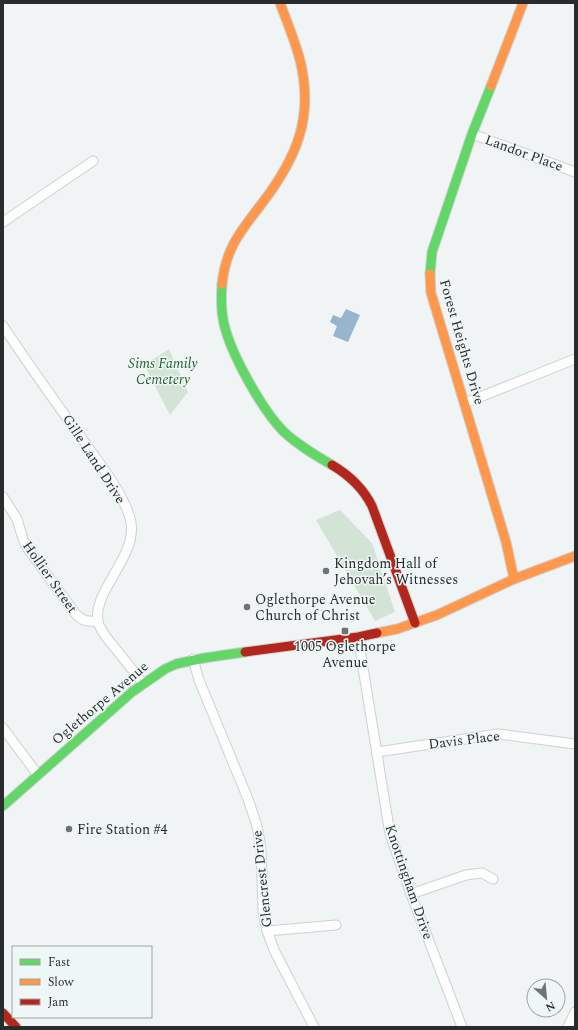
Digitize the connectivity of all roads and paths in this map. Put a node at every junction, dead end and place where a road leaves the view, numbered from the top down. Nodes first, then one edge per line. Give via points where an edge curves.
1 (280, 3) edge
2 (523, 3) edge
3 (472, 134) junction
4 (93, 161) dead end
5 (575, 172) edge
6 (3, 222) edge
7 (3, 326) edge
8 (575, 359) edge
9 (465, 403) junction
10 (3, 497) edge
11 (575, 556) edge
12 (514, 579) junction
13 (98, 621) junction
14 (415, 623) junction
15 (358, 637) junction
16 (193, 660) junction
17 (143, 683) junction
18 (3, 728) edge
19 (575, 744) edge
20 (377, 752) junction
21 (38, 775) junction
22 (3, 806) edge
23 (493, 878) dead end
24 (411, 894) junction
25 (336, 925) dead end
26 (267, 931) junction
27 (575, 1012) edge
28 (3, 1013) edge
29 (16, 1027) edge
30 (314, 1027) edge
31 (462, 1027) edge
32 (568, 1027) edge

1 - 14 street via 304,78 302,128 299,142 285,172 242,229 230,252 221,297 225,329 229,343 254,391 277,424 298,444 347,474 366,494 378,518
2 - 3 street, Forest Heights Drive
3 - 5 street, Landor Place
3 - 9 street, Forest Heights Drive via 429,264 431,293
4 - 6 street
7 - 13 street, Gille Land Drive via 101,466 128,513 131,527 129,543 99,604
8 - 9 street
9 - 12 street, Forest Heights Drive via 508,549
10 - 13 street, Hollier Street via 17,519 28,549 75,613 82,620
11 - 12 street, Oglethorpe Avenue
12 - 14 street, Oglethorpe Avenue
13 - 17 street via 106,637
14 - 15 street, Oglethorpe Avenue
15 - 16 street, Oglethorpe Avenue
15 - 20 street, Knottingham Drive
16 - 17 street, Oglethorpe Avenue via 165,669
16 - 26 street, Glencrest Drive via 257,826 261,848 263,912
17 - 21 street, Oglethorpe Avenue
18 - 21 street
19 - 20 street, Davis Place via 498,734
20 - 24 street, Knottingham Drive via 390,834
21 - 22 street, Oglethorpe Avenue
23 - 24 street via 482,873 466,875
24 - 31 street, Knottingham Drive
25 - 26 street
26 - 30 street, Glencrest Drive via 275,952
27 - 32 street
28 - 29 street

